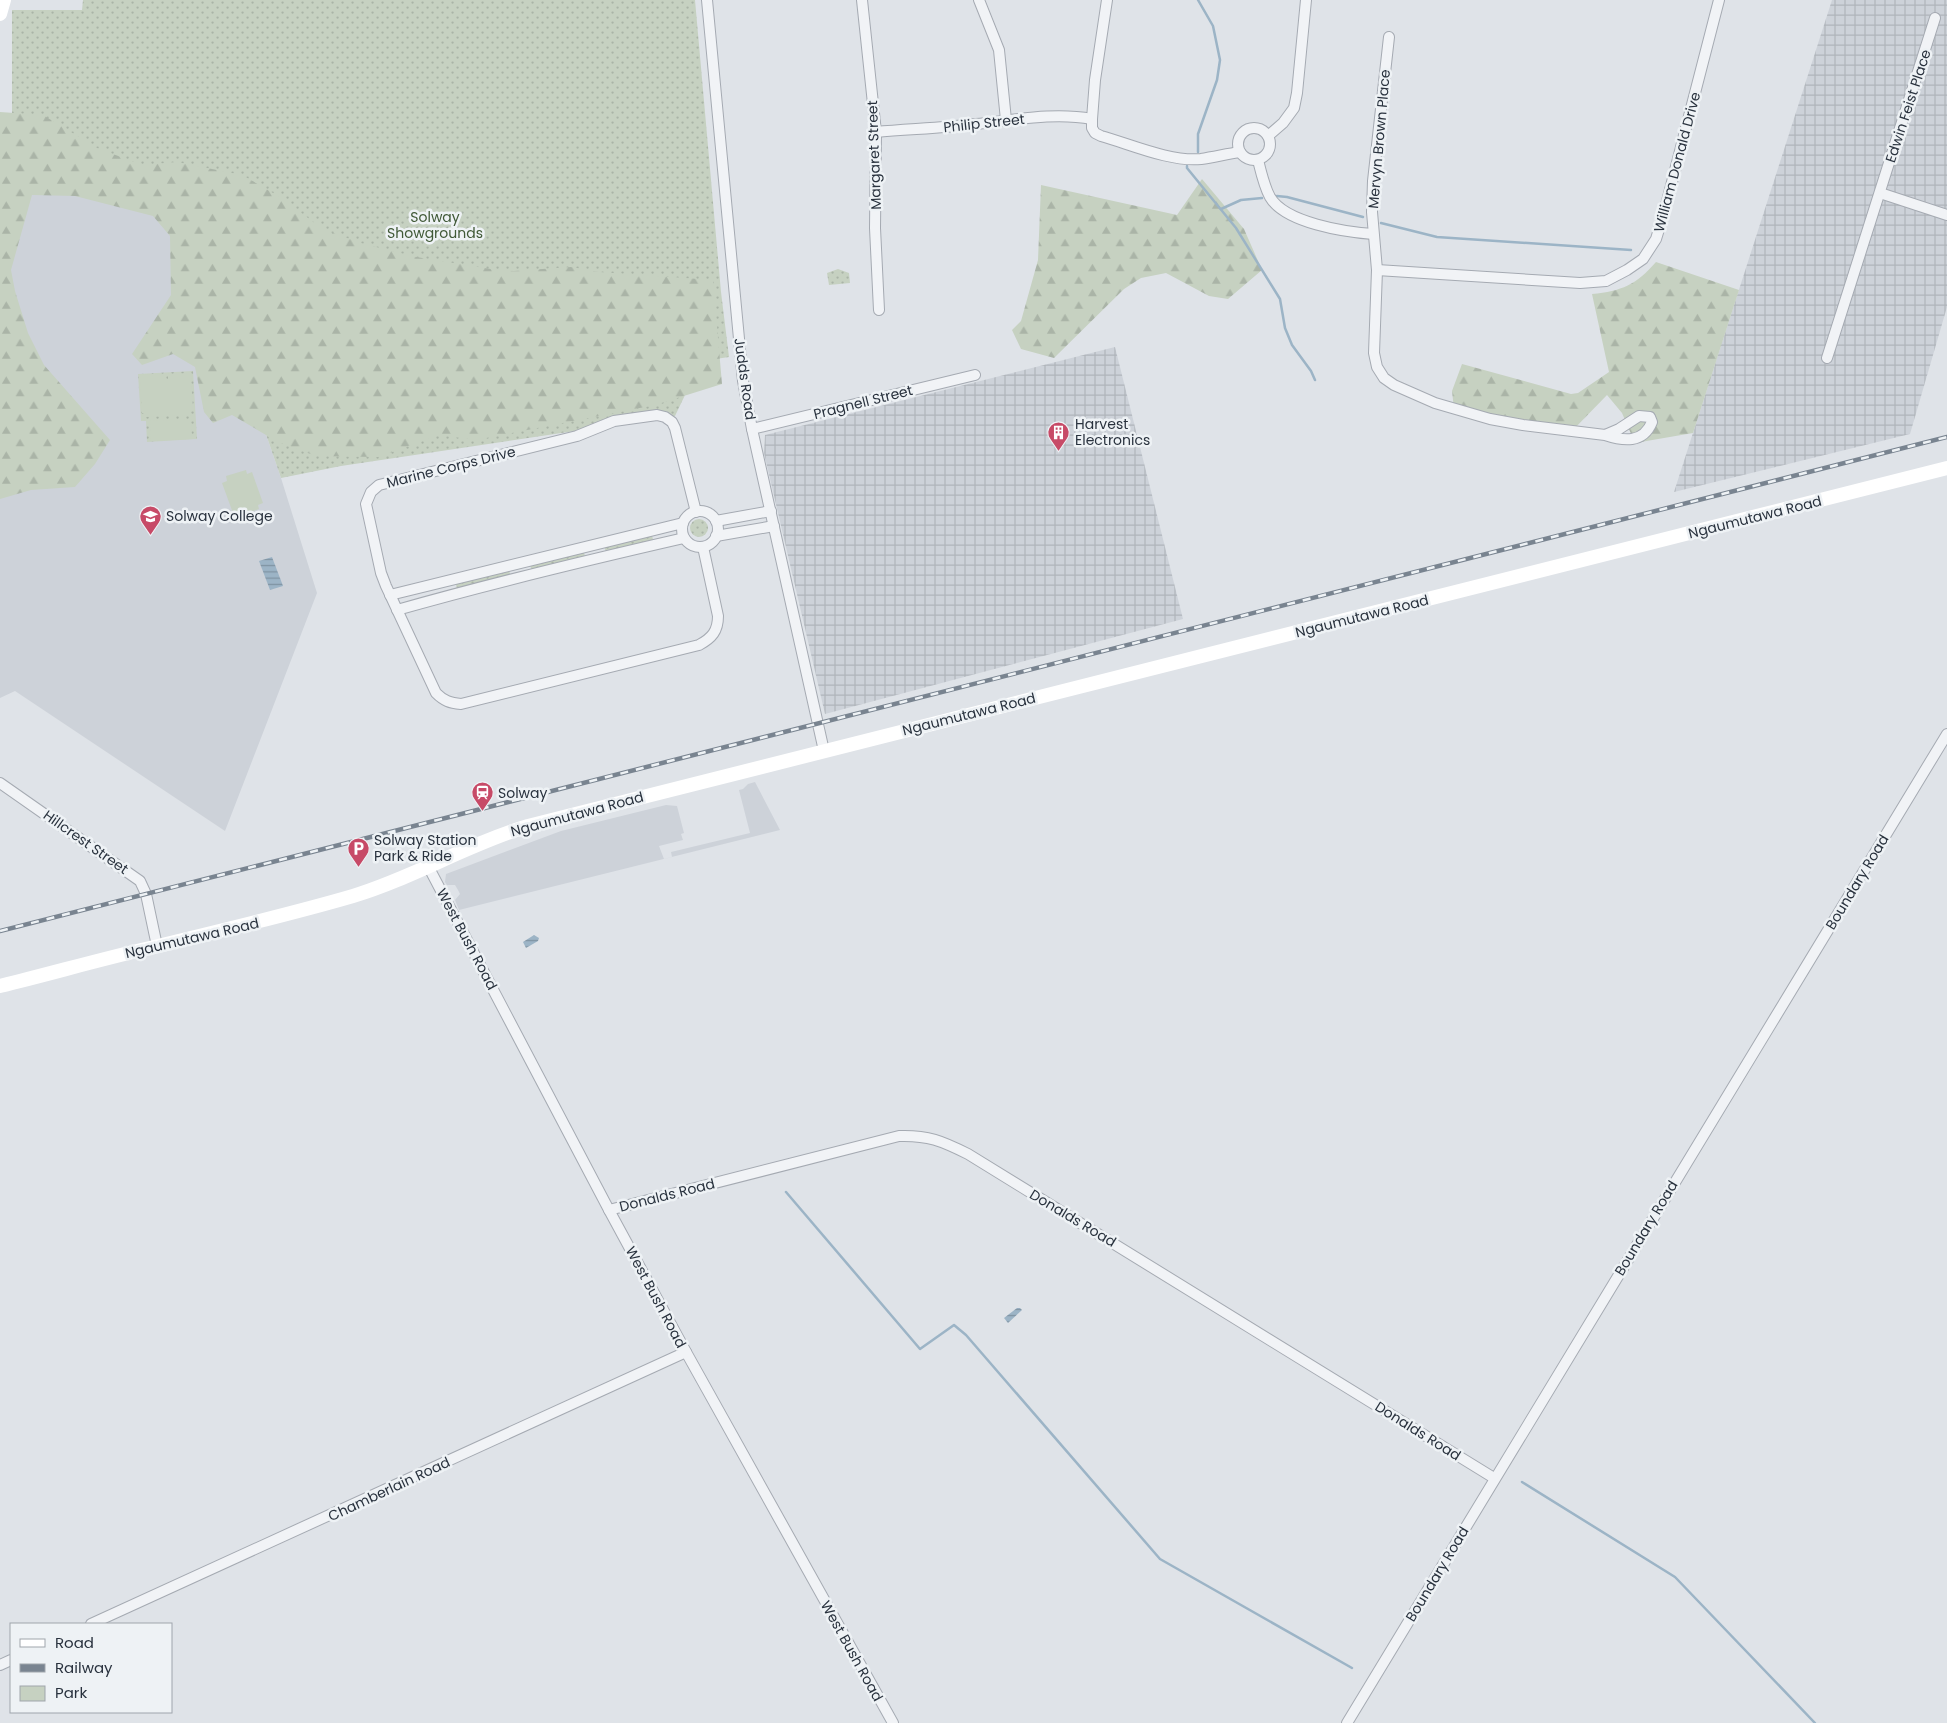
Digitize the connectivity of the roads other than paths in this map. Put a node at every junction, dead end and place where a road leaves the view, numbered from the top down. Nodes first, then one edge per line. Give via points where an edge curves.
1 (4, 0) edge
2 (708, 0) edge
3 (862, 0) edge
4 (979, 0) edge
5 (1107, 0) edge
6 (1306, 0) edge
7 (1719, 0) edge
8 (0, 14) edge
9 (1935, 18) dead end
10 (1389, 38) dead end
11 (1092, 119) junction
12 (1006, 120) junction
13 (876, 132) junction
14 (1268, 136) junction
15 (1240, 152) junction
16 (1258, 160) junction
17 (1880, 193) junction
18 (1947, 215) edge
19 (1373, 234) junction
20 (1376, 270) junction
21 (879, 310) dead end
22 (1827, 358) dead end
23 (975, 375) dead end
24 (752, 429) junction
25 (1604, 435) dead end
26 (1947, 468) edge
27 (771, 511) junction
28 (696, 512) junction
29 (716, 522) junction
30 (683, 523) junction
31 (774, 526) junction
32 (716, 536) junction
33 (684, 538) junction
34 (593, 545) junction
35 (703, 547) junction
36 (597, 558) junction
37 (519, 563) junction
38 (522, 578) junction
39 (444, 583) junction
40 (390, 595) junction
41 (448, 596) junction
42 (397, 610) junction
43 (1947, 734) edge
44 (824, 751) junction
45 (0, 783) edge
46 (428, 866) junction
47 (157, 946) junction
48 (0, 986) edge
49 (609, 1210) junction
50 (686, 1352) junction
51 (1494, 1478) junction
52 (93, 1623) edge
53 (892, 1723) edge
54 (1347, 1723) edge

1 - 8 main road
2 - 24 street, Judds Road via 743,381
3 - 13 street, Margaret Street
4 - 12 street via 999,50
5 - 11 street
6 - 14 street via 1294,108
7 - 20 street, William Donald Drive via 1664,213 1656,239 1643,259 1606,281 1580,283
9 - 17 street, Edwin Feist Place
10 - 19 street, Mervyn Brown Place via 1373,181
11 - 12 street, Philip Street via 1075,116
11 - 15 street via 1092,128 1101,136 1169,156 1200,159
12 - 13 street, Philip Street
13 - 21 street, Margaret Street via 875,228
14 - 15 street via 1254,128 1244,131 1238,141
14 - 16 street via 1269,151
15 - 16 street via 1247,159
16 - 19 street via 1270,198 1284,211 1343,232
17 - 18 street
17 - 22 street, Edwin Feist Place
19 - 20 street, Mervyn Brown Place
20 - 25 street, Mervyn Brown Place via 1374,352 1377,367 1394,386 1435,403 1490,419
23 - 24 street, Pragnell Street
24 - 27 street, Judds Road
26 - 44 main road, Ngaumutawa Road
27 - 29 street
27 - 31 street, Judds Road
28 - 29 street via 708,513
28 - 30 street
28 - 40 street, Marine Corps Drive via 675,428 672,422 657,415 614,421 577,436 378,485 366,504 381,573
29 - 32 street
30 - 33 street
30 - 34 street
31 - 32 street
31 - 44 street, Judds Road
32 - 35 street via 712,543
33 - 35 street via 690,545
33 - 36 street
34 - 36 street
34 - 37 street
35 - 42 street, Marine Corps Drive via 718,616 718,625 710,639 699,645 462,704 444,700 436,693
36 - 38 street
37 - 38 street
37 - 39 street
38 - 41 street
39 - 40 street
39 - 41 street
40 - 42 street, Marine Corps Drive
41 - 42 street
43 - 51 street, Boundary Road
44 - 46 main road, Ngaumutawa Road via 528,826
45 - 47 street, Hillcrest Street via 140,881 146,894
46 - 47 main road, Ngaumutawa Road via 354,895 259,923
46 - 49 street, West Bush Road
47 - 48 main road, Ngaumutawa Road
49 - 50 street, West Bush Road
49 - 51 street, Donalds Road via 899,1136 920,1136 943,1142 1188,1288
50 - 52 street, Chamberlain Road
50 - 53 street, West Bush Road
51 - 54 street, Boundary Road

